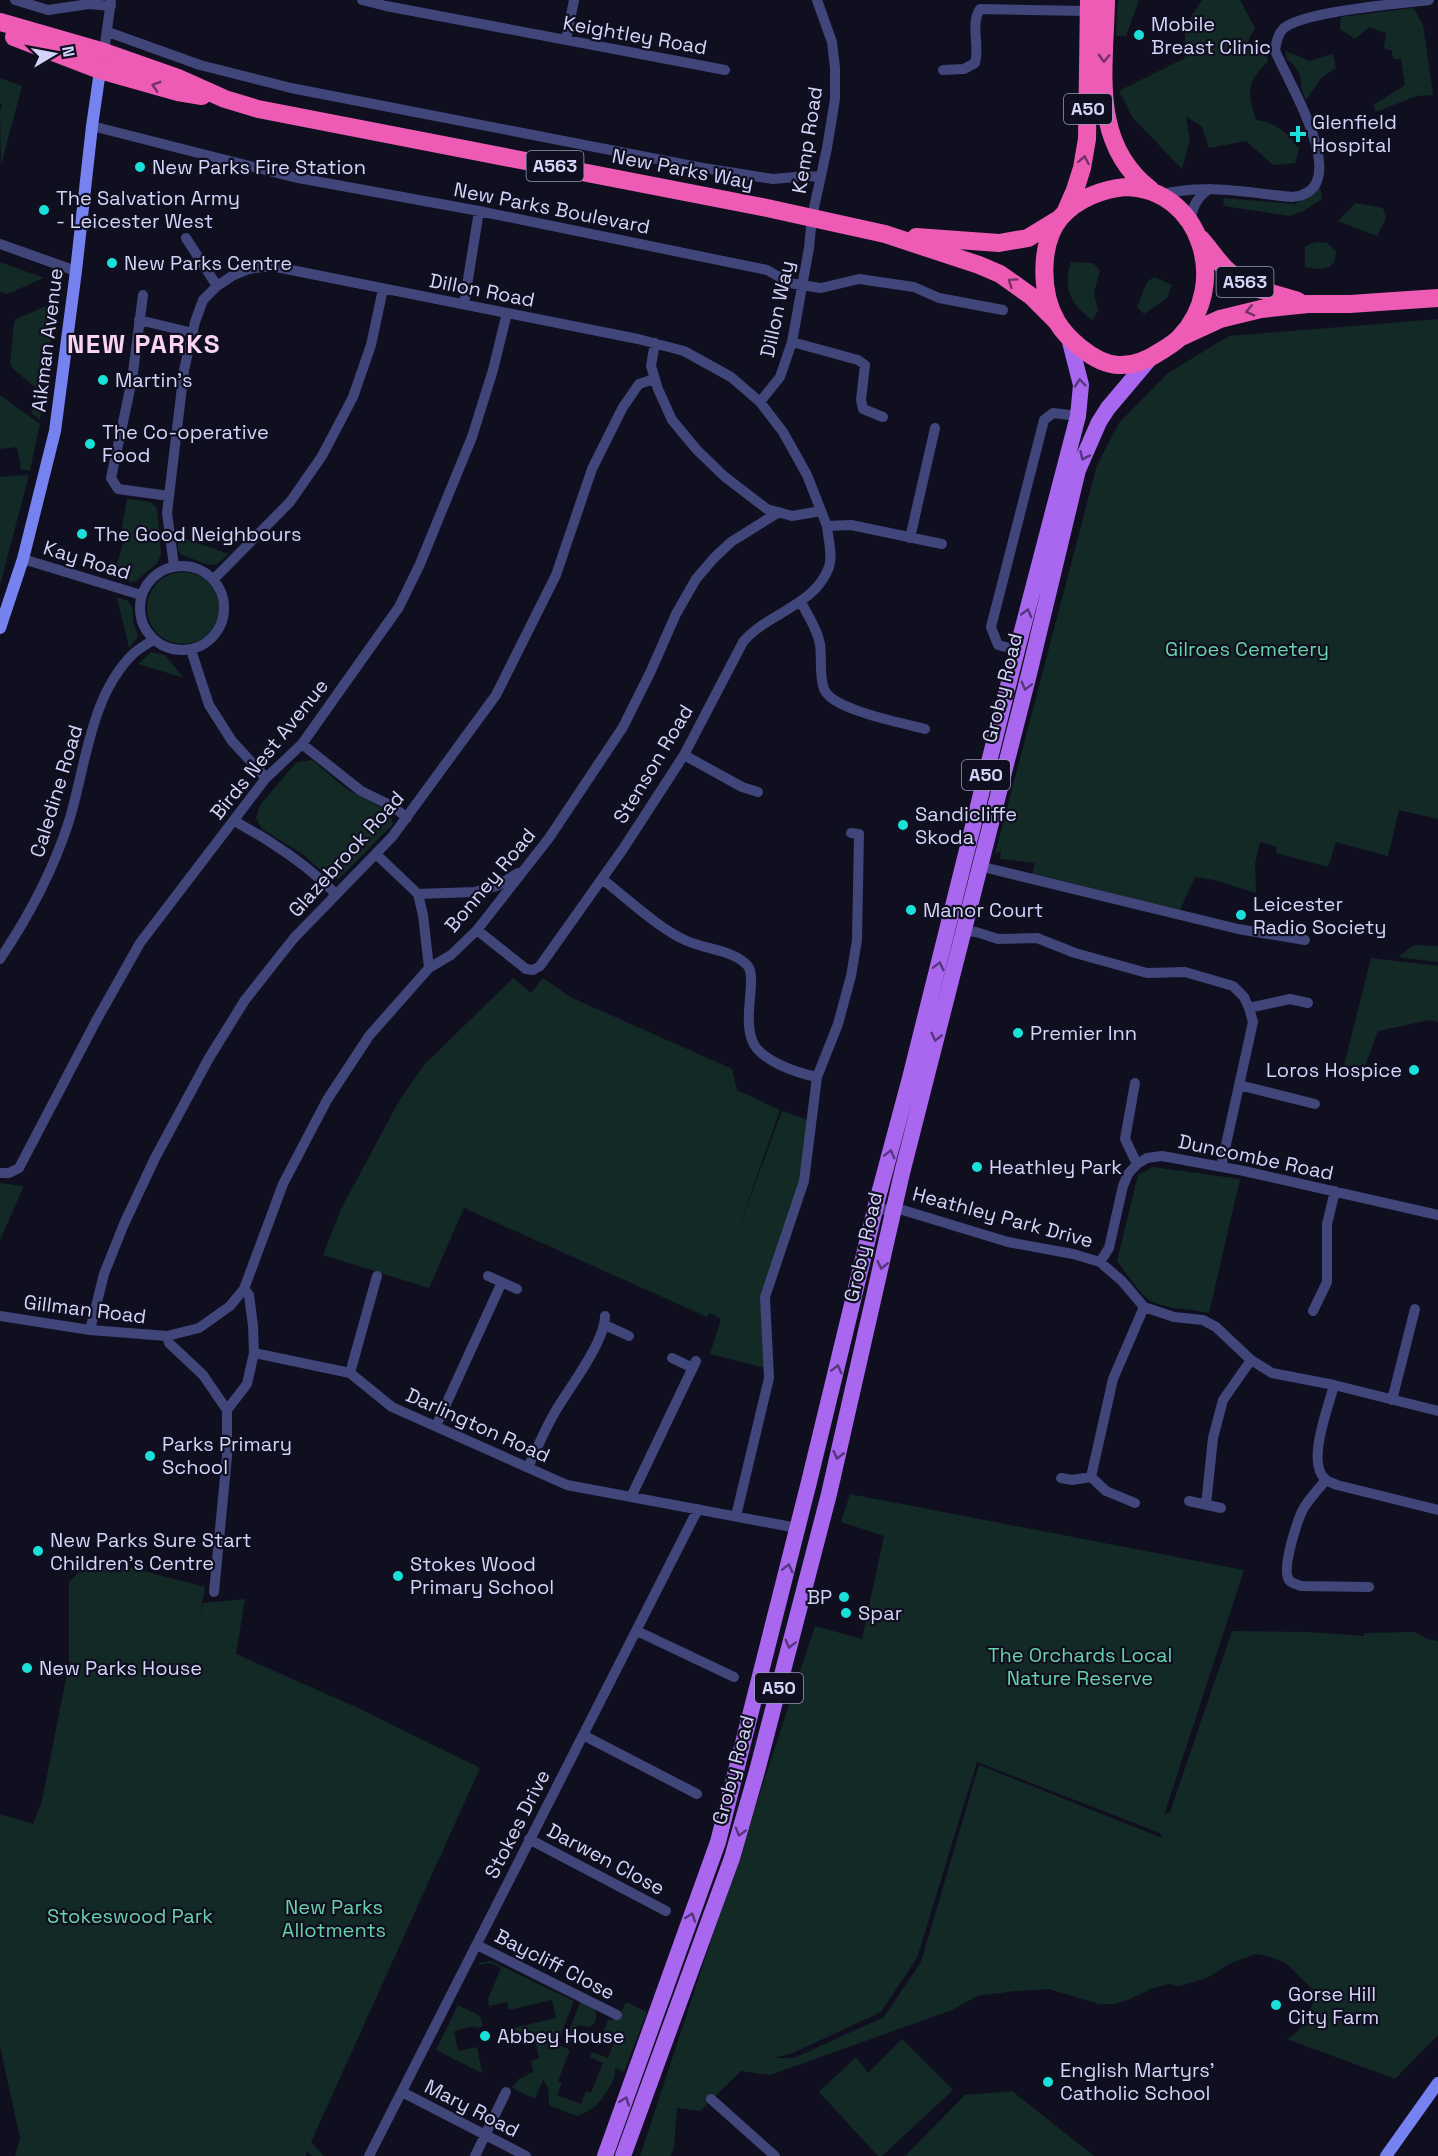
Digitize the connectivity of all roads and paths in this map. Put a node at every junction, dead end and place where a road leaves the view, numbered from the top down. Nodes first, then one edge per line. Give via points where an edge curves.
1 (15, 0) edge
2 (362, 0) edge
3 (574, 0) edge
4 (817, 0) edge
5 (1106, 0) edge
6 (1429, 0) edge
7 (111, 3) edge
8 (1088, 6) edge
9 (0, 22) edge
10 (0, 31) edge
11 (108, 32) junction
12 (566, 40) junction
13 (102, 61) junction
14 (725, 70) dead end
15 (943, 70) dead end
16 (92, 126) junction
17 (820, 177) junction
18 (1209, 189) junction
19 (1156, 193) junction
20 (479, 211) junction
21 (812, 217) junction
22 (1062, 217) junction
23 (1194, 229) junction
24 (885, 234) junction
25 (186, 238) dead end
26 (0, 244) edge
27 (76, 271) junction
28 (801, 285) junction
29 (217, 286) junction
30 (383, 289) junction
31 (142, 295) dead end
32 (1438, 298) edge
33 (464, 304) junction
34 (1308, 304) junction
35 (1003, 310) dead end
36 (507, 313) junction
37 (139, 320) junction
38 (1056, 321) junction
39 (192, 333) junction
40 (1180, 337) junction
41 (1069, 338) junction
42 (792, 342) junction
43 (655, 343) junction
44 (1152, 356) junction
45 (654, 379) junction
46 (760, 402) junction
47 (1078, 416) junction
48 (884, 417) dead end
49 (935, 428) dead end
50 (169, 495) junction
51 (821, 511) junction
52 (779, 512) junction
53 (827, 526) junction
54 (910, 538) junction
55 (942, 544) dead end
56 (23, 559) junction
57 (174, 566) junction
58 (213, 580) junction
59 (141, 595) junction
60 (801, 602) junction
61 (0, 628) edge
62 (153, 640) junction
63 (191, 650) junction
64 (1017, 650) junction
65 (925, 729) dead end
66 (302, 744) junction
67 (684, 755) junction
68 (266, 778) junction
69 (758, 792) dead end
70 (406, 818) junction
71 (234, 820) junction
72 (851, 833) dead end
73 (376, 854) junction
74 (979, 866) junction
75 (525, 869) junction
76 (602, 879) junction
77 (336, 894) junction
78 (418, 894) junction
79 (477, 930) junction
80 (963, 931) junction
81 (1305, 940) dead end
82 (0, 959) edge
83 (429, 968) junction
84 (1308, 1004) dead end
85 (1249, 1008) junction
86 (817, 1077) junction
87 (1135, 1083) dead end
88 (1239, 1085) junction
89 (1315, 1104) dead end
90 (1137, 1164) junction
91 (1221, 1167) junction
92 (0, 1173) edge
93 (1335, 1191) junction
94 (896, 1208) junction
95 (874, 1211) junction
96 (1438, 1215) edge
97 (1100, 1262) junction
98 (377, 1276) dead end
99 (488, 1276) dead end
100 (502, 1282) junction
101 (244, 1289) junction
102 (517, 1289) dead end
103 (1144, 1306) junction
104 (1415, 1309) dead end
105 (1313, 1311) dead end
106 (0, 1316) edge
107 (90, 1330) junction
108 (166, 1336) junction
109 (629, 1336) dead end
110 (254, 1353) junction
111 (672, 1358) dead end
112 (1251, 1360) junction
113 (350, 1373) junction
114 (1334, 1384) junction
115 (1392, 1400) junction
116 (227, 1410) junction
117 (1438, 1411) edge
118 (436, 1426) junction
119 (528, 1467) junction
120 (1091, 1477) junction
121 (1061, 1478) dead end
122 (1326, 1480) junction
123 (631, 1497) junction
124 (1189, 1501) dead end
125 (1135, 1503) dead end
126 (1206, 1505) junction
127 (1221, 1508) dead end
128 (698, 1509) junction
129 (1438, 1510) edge
130 (736, 1516) junction
131 (797, 1528) junction
132 (1369, 1587) dead end
133 (214, 1592) dead end
134 (637, 1632) junction
135 (734, 1677) dead end
136 (584, 1735) junction
137 (697, 1794) dead end
138 (529, 1839) junction
139 (666, 1911) dead end
140 (477, 1945) junction
141 (617, 2015) dead end
142 (1438, 2083) edge
143 (402, 2092) junction
144 (506, 2092) dead end
145 (711, 2099) dead end
146 (485, 2136) junction
147 (369, 2156) edge
148 (475, 2156) edge
149 (526, 2156) edge
150 (605, 2156) edge
151 (623, 2156) edge
152 (775, 2156) edge
153 (1386, 2156) edge

1 - 7 street via 48,10
2 - 12 street, Keightley Road
3 - 12 street
4 - 17 street, Kemp Road via 832,42 836,68 828,147
5 -> 19 highway, A50 via 1103,94 1107,125 1125,164
6 - 18 street via 1335,13 1297,21 1282,29 1275,50 1317,142 1318,177 1312,189 1302,196
7 - 11 street
8 - 15 street via 980,9 975,16 975,63 964,69
22 -> 8 highway, A50 via 1076,190 1087,139
9 - 13 highway, New Parks Way / A563
10 - 13 highway, New Parks Way / A563
11 - 13 street
11 - 17 street via 200,65 291,88 726,172 773,179
12 - 14 street, Keightley Road
13 - 16 street, Aikman Avenue
13 - 21 highway, New Parks Way / A563 via 178,92
16 - 20 street, New Parks Boulevard via 293,177
16 - 27 street, Aikman Avenue
17 - 21 street, Kemp Road
18 - 19 street
18 - 23 street via 1198,196 1191,216
19 - 22 highway via 1137,188 1109,189 1081,201
19 - 23 highway, A50 via 1175,205
20 - 28 street, New Parks Boulevard via 767,270
20 - 33 street
21 - 24 highway, New Parks Way / A563
21 - 28 street, Dillon Way
22 - 24 highway, New Parks Way / A563 via 1028,238 999,243
22 - 38 highway, A50 via 1050,238 1044,271
23 - 34 highway, A563 via 1226,269 1248,284
23 - 40 highway, A50 via 1205,266 1205,284 1200,305
38 -> 24 highway, New Parks Way / A563 via 1031,296 1000,274
25 - 29 street
26 - 27 street
27 - 56 street, Aikman Avenue via 55,431
28 - 35 street, New Parks Boulevard via 821,288 859,279 914,287 939,298
28 - 42 street, Dillon Way
29 - 30 street, Dillon Road via 232,276 271,266
29 - 39 street, Dillon Road via 203,300
30 - 33 street, Dillon Road
30 - 58 street via 360,376 322,456 290,502
31 - 37 street
32 - 34 highway, A563
33 - 36 street, Dillon Road
34 -> 40 highway, A563 via 1227,316
36 - 43 street, Dillon Road
36 - 66 street, Birds Nest Avenue via 472,438 420,564 399,607
37 - 39 street
37 - 50 street via 132,380 111,478 118,489
38 - 41 highway, A50
39 - 50 street, Dillon Road
40 - 44 highway, A50
41 - 44 highway, A50 via 1100,360 1116,365
47 -> 41 main road, Groby Road / A50 via 1080,385
42 - 46 street, Dillon Way via 780,377
42 - 48 street via 865,365 863,409
43 - 45 street via 651,366
43 - 46 street, Dillon Road via 684,351 731,377
44 -> 74 main road, Groby Road / A50 via 1108,408 1078,470
45 - 52 street via 672,420 697,450 737,487 767,509
45 - 70 street, Glazebrook Road via 639,384 623,407 592,469 556,575 496,695
46 - 51 street, Dillon Road via 783,432
64 -> 47 main road, Groby Road / A50
47 - 64 street, Groby Road via 1053,413 1044,420 1041,431 991,627 998,645
49 - 54 street
50 - 57 street, Dillon Road via 167,513
51 - 52 street via 792,516
51 - 53 street, Dillon Road
52 - 75 street, Bonney Road via 731,542 696,579 622,726
53 - 54 street via 851,525
53 - 60 street, Stenson Road via 830,566 820,584
54 - 55 street
56 - 59 street, Kay Road
56 - 61 street, Aikman Avenue
57 - 58 street via 195,568
57 - 59 street, Kay Road via 153,576
58 - 63 street via 223,597 220,626 209,641
59 - 62 street, Kay Road via 139,614
60 - 65 street via 818,636 823,682 830,698 848,708
60 - 67 street, Stenson Road via 763,623 743,642
62 - 63 street via 167,648
62 - 82 street, Caledine Road via 135,653 106,692 52,869
63 - 68 street via 209,705 232,741
95 -> 64 main road, Groby Road / A50
66 - 68 street, Birds Nest Avenue
66 - 70 street via 349,783 394,807
67 - 69 street
67 - 76 street, Stenson Road
68 - 71 street, Birds Nest Avenue
70 - 73 street, Glazebrook Road
71 - 77 street via 304,866
71 - 92 street, Birds Nest Avenue via 140,943 19,1168
72 - 86 street via 859,834 857,940 838,1024
73 - 77 street, Glazebrook Road
73 - 78 street
74 - 80 main road, Groby Road / A50
74 - 81 street via 1238,929
75 - 78 street via 497,886 474,892
75 - 79 street, Bonney Road
76 - 79 street, Stenson Road via 537,969 526,969
76 - 86 street via 670,932 747,964 751,979 752,1041 776,1063
77 - 107 street, Glazebrook Road via 294,938 245,1000 208,1058 124,1224 104,1274
78 - 83 street
79 - 83 street, Bonney Road via 451,955
80 - 85 street via 998,939 1037,938 1147,973 1185,972 1233,986
80 -> 94 main road, Groby Road / A50
83 - 101 street, Bonney Road via 369,1036 327,1100 283,1184
84 - 85 street via 1290,999
85 - 88 street via 1252,1022
86 - 130 street via 804,1181 765,1297 769,1378
87 - 90 street via 1125,1139
88 - 89 street
88 - 91 street
90 - 91 street, Duncombe Road via 1162,1156
90 - 97 street via 1123,1186 1109,1248
91 - 93 street, Duncombe Road
93 - 96 street, Duncombe Road
93 - 105 street via 1327,1224 1327,1282
94 - 95 street, Heathley Park Drive
94 - 97 street, Heathley Park Drive via 1008,1242
94 -> 151 main road, Groby Road / A50 via 829,1494 751,1793 732,1858
131 -> 95 main road, Groby Road / A50
97 - 103 street, Heathley Park Drive
98 - 113 street
99 - 100 street
100 - 102 street
100 - 118 street
101 - 108 street, Gillman Road via 230,1306 199,1328
101 - 110 street via 249,1294
103 - 112 street, Heathley Park Drive via 1174,1317 1203,1320
103 - 120 street via 1113,1379
104 - 115 street
106 - 107 street, Gillman Road
107 - 108 street, Gillman Road
108 - 116 street, Gillman Road via 203,1374
109 - 119 street via 605,1321
110 - 113 street, Darlington Road
110 - 116 street via 247,1384
111 - 123 street via 694,1364
112 - 114 street, Heathley Park Drive via 1272,1373
112 - 126 street via 1223,1400 1213,1438
113 - 118 street, Darlington Road via 392,1407
114 - 115 street, Heathley Park Drive
114 - 122 street via 1317,1451 1318,1467
115 - 117 street, Heathley Park Drive
116 - 133 street via 227,1456
118 - 119 street, Darlington Road
119 - 123 street, Darlington Road via 567,1485
120 - 121 street
120 - 125 street via 1106,1491
122 - 129 street
122 - 132 street via 1297,1524 1287,1575 1301,1586
123 - 128 street, Darlington Road
124 - 126 street
126 - 127 street
128 - 130 street, Darlington Road
128 - 134 street, Stokes Drive
130 - 131 street, Darlington Road
150 -> 131 main road, Groby Road / A50 via 718,1842
134 - 135 street
134 - 136 street, Stokes Drive
136 - 137 street
136 - 138 street, Stokes Drive
138 - 139 street, Darwen Close
138 - 140 street, Stokes Drive
140 - 141 street, Baycliff Close
140 - 143 street, Stokes Drive
142 - 153 street
143 - 146 street, Mary Road
143 - 147 street, Stokes Drive
144 - 146 street
145 - 152 street
146 - 148 street
146 - 149 street, Mary Road

